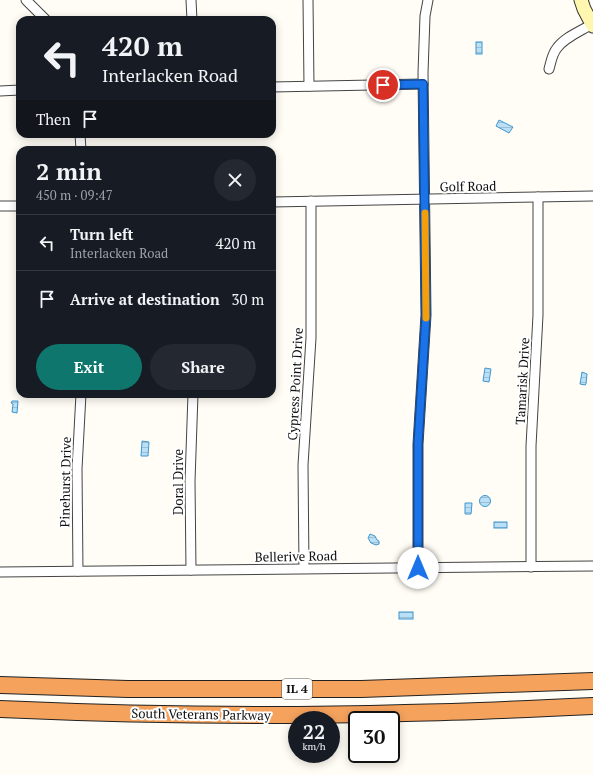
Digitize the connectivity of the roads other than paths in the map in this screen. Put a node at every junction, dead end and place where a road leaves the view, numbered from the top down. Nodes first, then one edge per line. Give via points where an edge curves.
1 (26, 0) edge
2 (191, 0) edge
3 (308, 0) edge
4 (428, 0) edge
5 (581, 0) edge
6 (42, 16) edge
7 (192, 16) edge
8 (593, 25) edge
9 (549, 69) dead end
10 (423, 84) junction
11 (309, 86) junction
12 (276, 87) edge
13 (0, 90) edge
14 (16, 90) edge
15 (593, 196) edge
16 (538, 197) junction
17 (424, 199) junction
18 (311, 201) junction
19 (276, 202) edge
20 (0, 206) edge
21 (16, 206) edge
22 (81, 398) edge
23 (193, 398) edge
24 (593, 566) edge
25 (531, 567) junction
26 (304, 568) junction
27 (418, 568) junction
28 (191, 570) junction
29 (78, 571) junction
30 (0, 572) edge
31 (593, 681) edge
32 (0, 685) edge
33 (593, 706) edge
34 (0, 710) edge

1 - 6 street
2 - 7 street
3 - 11 street
4 - 10 street via 425,16
5 - 8 street
8 - 9 street via 557,47
10 - 11 street
10 - 17 street
11 - 12 street
13 - 14 street
15 - 16 street, Golf Road
16 - 17 street, Golf Road
16 - 25 street, Tamarisk Drive via 538,308 531,446
17 - 18 street, Golf Road
17 - 27 street via 426,315 418,444
18 - 19 street, Golf Road
18 - 26 street, Cypress Point Drive via 311,338 303,465
20 - 21 street
22 - 29 street, Pinehurst Drive via 77,463
23 - 28 street, Doral Drive
24 - 25 street, Bellerive Road
25 - 27 street, Bellerive Road
26 - 27 street, Bellerive Road
26 - 28 street, Bellerive Road
28 - 29 street, Bellerive Road
29 - 30 street, Bellerive Road
31 - 32 highway, South Veterans Parkway / IL 4 via 345,689 82,688
33 - 34 highway, South Veterans Parkway / IL 4 via 288,715

